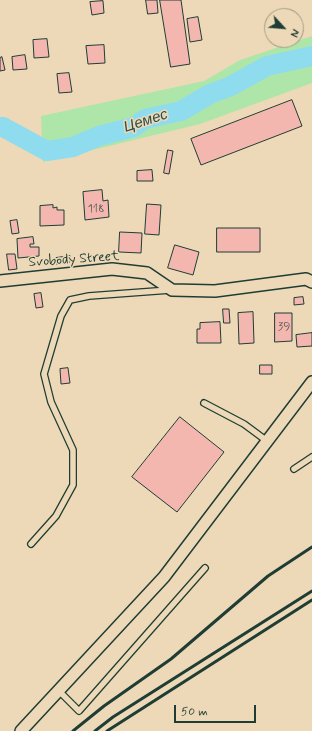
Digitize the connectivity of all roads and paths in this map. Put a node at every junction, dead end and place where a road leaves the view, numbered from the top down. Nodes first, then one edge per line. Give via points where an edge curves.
1 (0, 280) edge
2 (312, 282) edge
3 (172, 290) junction
4 (312, 382) edge
5 (204, 404) dead end
6 (267, 440) junction
7 (312, 457) edge
8 (294, 469) dead end
9 (31, 544) dead end
10 (205, 568) dead end
11 (58, 690) junction
12 (21, 731) edge

1 - 3 street, Svobody Street via 112,269 147,274
2 - 3 street via 306,279 215,291
3 - 9 lane via 89,296 70,300 61,316 44,374 51,402 73,450 73,485 56,516
4 - 6 street
5 - 6 lane via 244,424
6 - 11 street via 164,577
7 - 8 lane
10 - 11 lane via 79,711
11 - 12 street

